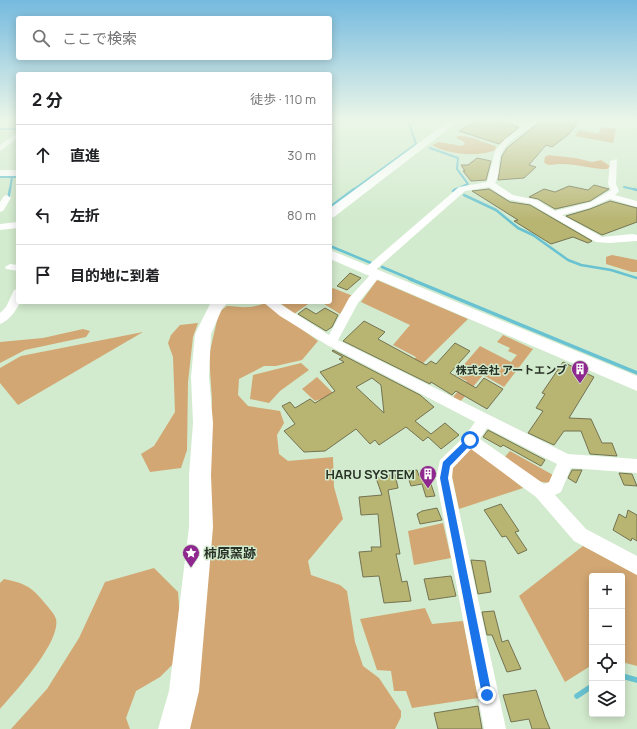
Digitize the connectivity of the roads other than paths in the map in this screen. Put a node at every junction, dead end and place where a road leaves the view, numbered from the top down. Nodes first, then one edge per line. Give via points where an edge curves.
1 (410, 154) edge
2 (498, 154) edge
3 (614, 161) dead end
4 (0, 173) edge
5 (16, 173) edge
6 (490, 184) junction
7 (610, 196) junction
8 (7, 198) dead end
9 (637, 204) edge
10 (0, 209) edge
11 (332, 213) edge
12 (553, 214) junction
13 (16, 225) edge
14 (0, 227) edge
15 (637, 229) edge
16 (633, 237) edge
17 (332, 255) edge
18 (372, 273) junction
19 (16, 297) edge
20 (218, 304) edge
21 (272, 304) edge
22 (0, 320) edge
23 (330, 342) junction
24 (637, 384) edge
25 (484, 420) junction
26 (470, 440) junction
27 (566, 461) junction
28 (637, 466) edge
29 (542, 492) junction
30 (637, 566) edge
31 (174, 729) edge
32 (495, 729) edge

1 - 11 street
2 - 6 street via 494,178
3 - 7 street via 612,184 615,191
4 - 5 street
6 - 12 street via 504,194 534,202
6 - 18 street via 462,189
7 - 9 street
7 - 12 street via 590,205
8 - 10 street
12 - 16 street via 599,240 607,242
13 - 14 street
15 - 16 street
17 - 18 street
18 - 23 street
18 - 24 street
19 - 22 street via 11,309
20 - 31 street via 203,334 200,377 203,423 200,475 201,528 184,691
21 - 23 street
23 - 25 street
25 - 26 street
25 - 27 street
26 - 29 street
26 - 32 street via 446,465 444,478
27 - 28 street
27 - 29 street via 555,487
29 - 30 street via 580,535

